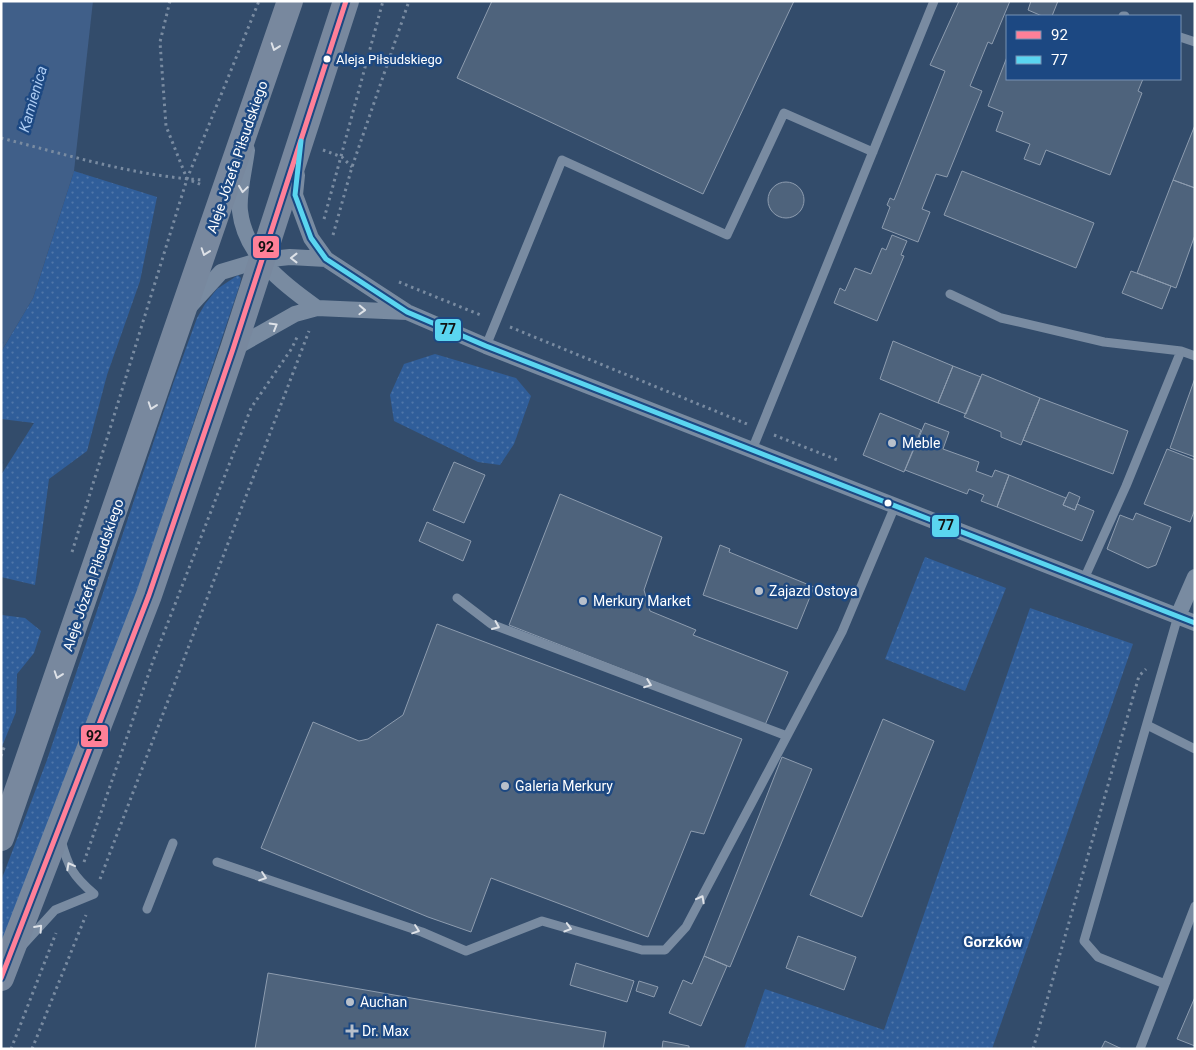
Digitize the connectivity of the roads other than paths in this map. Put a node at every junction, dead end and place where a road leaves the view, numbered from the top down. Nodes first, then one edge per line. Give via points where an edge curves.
1 (290, 1) edge
2 (346, 1) edge
3 (934, 1) edge
4 (1181, 37) edge
5 (1195, 42) edge
6 (249, 123) junction
7 (301, 141) junction
8 (873, 152) junction
9 (326, 259) junction
10 (261, 260) junction
11 (950, 294) dead end
12 (317, 308) junction
13 (407, 312) junction
14 (184, 313) junction
15 (486, 346) junction
16 (233, 349) junction
17 (1181, 351) junction
18 (1195, 356) edge
19 (752, 450) junction
20 (895, 506) junction
21 (1195, 577) edge
22 (1084, 580) junction
23 (457, 598) dead end
24 (1178, 616) junction
25 (1195, 623) edge
26 (1147, 725) junction
27 (787, 736) junction
28 (1195, 749) edge
29 (59, 830) junction
30 (1, 838) edge
31 (173, 842) dead end
32 (216, 862) dead end
33 (1195, 906) edge
34 (147, 909) dead end
35 (4, 971) edge
36 (1165, 984) junction
37 (1140, 1049) edge

1 -> 6 main road, Aleje Józefa Piłsudskiego
2 - 7 main road
3 - 8 lane
4 - 5 lane
6 -> 10 street via 240,210 248,242
6 -> 14 main road, Aleje Józefa Piłsudskiego
7 - 9 street via 295,195 310,238
7 - 10 main road
8 - 15 lane via 784,113 727,235 562,160
8 - 19 lane
9 -> 10 street, Aleje Józefa Piłsudskiego via 290,257
9 - 13 street
10 - 12 street via 291,290
10 - 14 street, Aleje Józefa Piłsudskiego via 220,272
10 - 16 main road
11 - 17 lane via 1001,318 1104,342
12 -> 13 street
16 -> 12 street via 294,314
13 - 15 street
14 -> 30 main road, Aleje Józefa Piłsudskiego
15 - 19 street
16 - 29 main road via 148,595
17 - 18 lane
17 - 22 lane
19 - 20 street
20 - 22 street
20 - 27 lane via 842,632
21 - 24 street
22 - 24 street
23 -> 27 lane via 491,624
24 - 25 street
24 - 26 lane
26 - 28 lane
26 - 36 lane via 1084,941 1098,957
32 -> 27 lane via 466,950 542,921 642,950 665,950 686,927
29 - 35 main road
35 -> 29 lane via 55,910 94,894 78,880 67,863
31 - 34 lane
33 - 36 lane
36 - 37 lane

